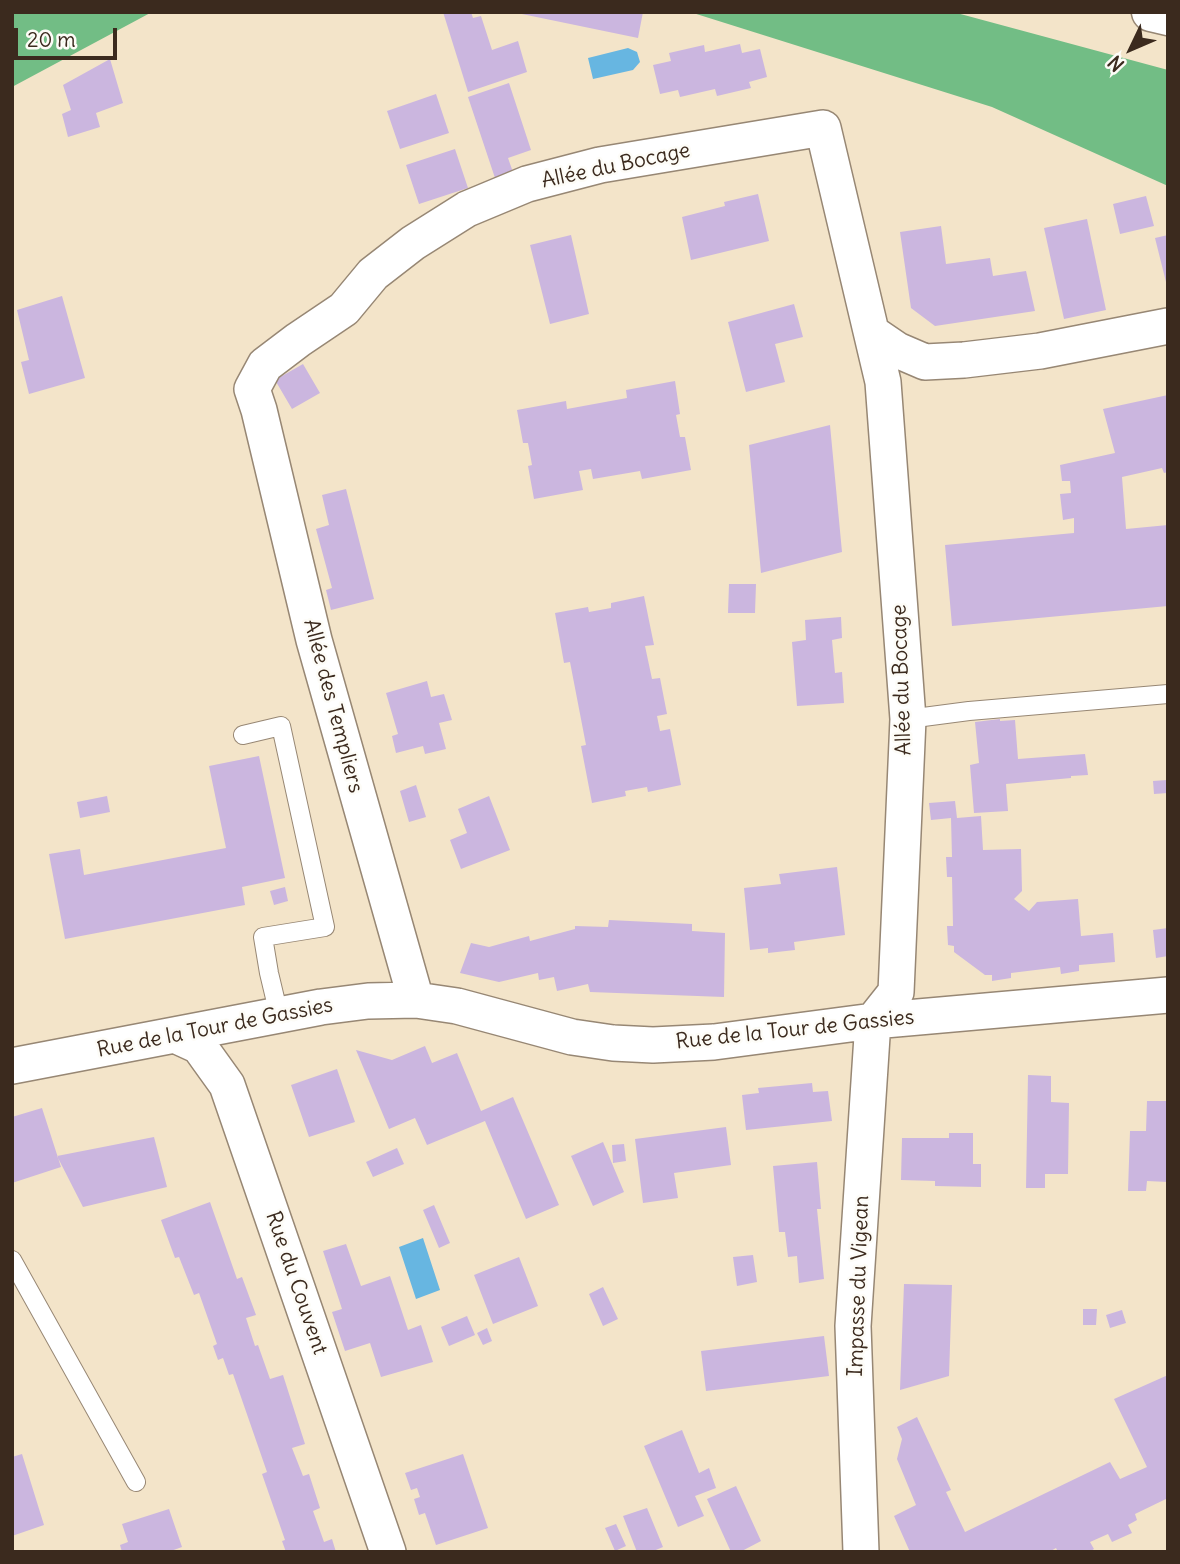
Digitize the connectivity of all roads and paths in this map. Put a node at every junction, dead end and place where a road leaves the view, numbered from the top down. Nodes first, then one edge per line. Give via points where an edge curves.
1 (1151, 12) edge
2 (1168, 16) edge
3 (1168, 326) edge
4 (872, 333) junction
5 (259, 410) joint
6 (1168, 694) edge
7 (908, 719) junction
8 (243, 734) dead end
9 (1168, 995) edge
10 (416, 1000) junction
11 (279, 1015) junction
12 (873, 1021) junction
13 (175, 1035) junction
14 (12, 1066) edge
15 (12, 1260) edge
16 (136, 1482) dead end
17 (388, 1552) edge
18 (861, 1552) edge

1 - 2 highway
3 - 4 street via 1041,351 925,362
4 - 5 street, Allée du Bocage via 822,128 600,165 527,184 467,209 412,243 373,274 344,309 265,365 252,389
4 - 7 street, Allée du Bocage via 883,382
5 - 10 street, Allée des Templiers via 314,640
6 - 7 lane
7 - 12 street, Allée du Bocage via 896,992
8 - 11 lane via 281,726 325,927 263,937
9 - 12 street, Rue de la Tour de Gassies
10 - 11 street, Rue de la Tour de Gassies via 368,1001
10 - 12 street, Rue de la Tour de Gassies via 457,1006 572,1037 653,1045 714,1042
11 - 13 street, Rue de la Tour de Gassies
12 - 18 street, Impasse du Vigean via 853,1326
13 - 14 street, Rue de la Tour de Gassies
13 - 17 street, Rue du Couvent via 199,1046 228,1085
15 - 16 lane

